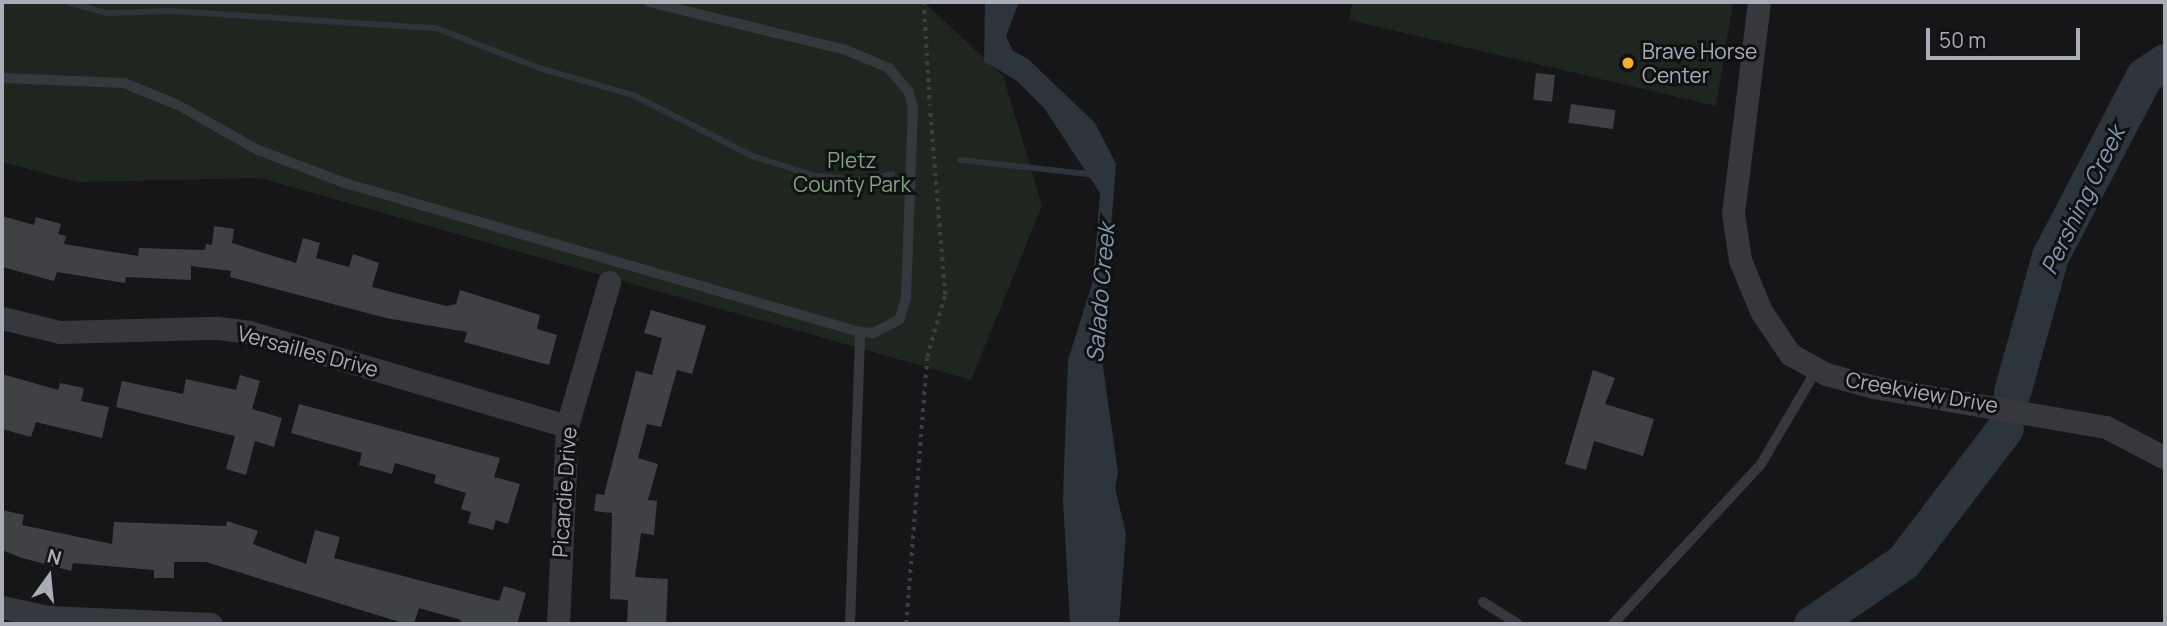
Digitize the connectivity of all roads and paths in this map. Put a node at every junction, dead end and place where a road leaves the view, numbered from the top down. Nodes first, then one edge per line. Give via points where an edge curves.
1 (649, 2) edge
2 (923, 2) edge
3 (1759, 2) edge
4 (2, 78) edge
5 (609, 282) dead end
6 (2, 318) edge
7 (860, 332) junction
8 (1817, 369) junction
9 (567, 426) junction
10 (2165, 458) edge
11 (1483, 602) dead end
12 (2, 607) edge
13 (211, 624) edge
14 (558, 624) edge
15 (850, 624) edge
16 (906, 624) edge
17 (1518, 624) edge
18 (1613, 624) edge

1 - 7 lane via 855,54 889,68 908,90 913,107 906,298 899,320 873,334
2 - 16 path via 935,216 946,279 942,316 927,356
3 - 8 street, Creekview Drive via 1734,175 1740,260 1761,311 1790,354
4 - 7 lane via 124,83 308,171
5 - 9 street, Picardie Drive
6 - 9 street, Versailles Drive via 60,332 218,328 249,332
7 - 15 lane
8 - 10 street, Creekview Drive via 1874,387 2106,427
8 - 18 lane via 1761,464
9 - 14 street, Picardie Drive
11 - 17 lane
12 - 13 street via 48,617

